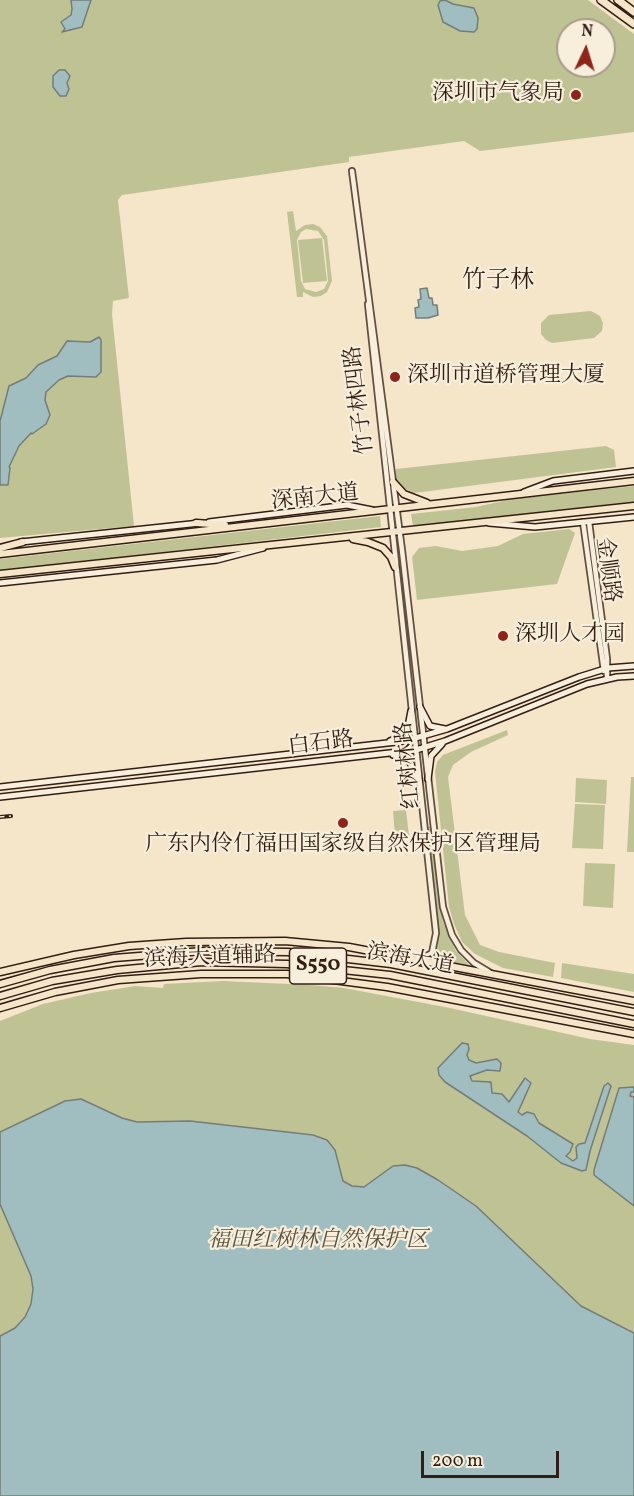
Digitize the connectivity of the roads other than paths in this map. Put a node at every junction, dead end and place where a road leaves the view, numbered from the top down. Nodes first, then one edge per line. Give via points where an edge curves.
1 (601, 0) edge
2 (618, 0) edge
3 (634, 12) edge
4 (634, 24) edge
5 (352, 171) dead end
6 (368, 299) junction
7 (634, 471) edge
8 (634, 481) edge
9 (393, 482) junction
10 (519, 494) junction
11 (430, 504) junction
12 (634, 506) edge
13 (394, 508) junction
14 (377, 510) junction
15 (634, 517) edge
16 (480, 522) junction
17 (586, 522) junction
18 (196, 523) junction
19 (240, 526) junction
20 (400, 532) junction
21 (391, 533) junction
22 (335, 539) junction
23 (23, 542) joint
24 (274, 545) junction
25 (0, 546) edge
26 (0, 554) edge
27 (395, 567) junction
28 (0, 576) edge
29 (0, 583) edge
30 (634, 666) edge
31 (606, 669) junction
32 (634, 676) edge
33 (607, 679) junction
34 (420, 707) junction
35 (411, 711) junction
36 (447, 729) junction
37 (424, 736) junction
38 (415, 739) junction
39 (445, 741) junction
40 (382, 744) junction
41 (425, 747) junction
42 (416, 750) junction
43 (382, 754) junction
44 (428, 779) junction
45 (419, 780) junction
46 (0, 787) edge
47 (0, 797) edge
48 (417, 960) junction
49 (0, 972) edge
50 (493, 974) junction
51 (0, 984) edge
52 (0, 996) edge
53 (634, 1001) edge
54 (0, 1008) edge
55 (634, 1012) edge
56 (634, 1024) edge
57 (634, 1034) edge

1 - 4 highway
2 - 3 highway
5 - 6 street, 竹子林四路
6 - 9 street, 竹子林四路
6 - 13 street, 竹子林四路
7 - 10 main road via 553,482
8 - 10 main road, 深南大道
9 - 11 main road via 404,494
9 - 13 street, 竹子林四路
10 - 11 main road, 深南大道
11 - 13 main road, 深南大道
12 - 16 main road, 深南大道
13 - 14 main road, 深南大道
13 - 20 street, 竹子林四路
13 - 21 street, 竹子林四路
14 - 18 main road via 347,505
14 - 19 main road, 深南大道
15 - 17 main road
16 - 17 main road via 527,527
16 - 20 main road, 深南大道
17 - 31 street, 金顺路
18 - 19 main road
18 - 23 main road
19 - 26 main road, 深南大道
20 - 21 main road, 深南大道
20 - 34 street, 红树林路
21 - 22 main road, 深南大道
21 - 27 street, 红树林路
22 - 24 main road, 深南大道
22 - 27 main road via 376,545 388,552
23 - 25 main road
24 - 28 main road, 深南大道
24 - 29 main road via 217,560
27 - 35 street, 红树林路
30 - 31 main road, 白石路
31 - 33 street, 金顺路
31 - 36 main road, 白石路
32 - 33 main road, 白石路
33 - 39 main road, 白石路
34 - 36 main road via 430,726
34 - 37 street, 红树林路
35 - 38 street, 红树林路
35 - 40 main road via 405,735
36 - 37 main road, 白石路
37 - 38 main road, 白石路
37 - 41 street, 红树林路
38 - 40 main road, 白石路
38 - 42 street, 红树林路
39 - 41 main road, 白石路
39 - 44 main road via 431,756
40 - 46 main road, 白石路
41 - 42 main road, 白石路
41 - 44 street, 红树林路
42 - 43 main road, 白石路
42 - 45 street, 红树林路
43 - 45 main road via 405,758
43 - 47 main road, 白石路
44 - 50 street, 红树林路 via 446,920 465,955
45 - 48 street, 红树林路 via 436,941 432,953
48 - 49 main road, 滨海大道辅路 via 318,944 197,941 104,950
48 - 50 main road, 滨海大道辅路
50 - 53 main road, 滨海大道辅路
51 - 55 main road, 滨海大道 / S550 via 114,958 203,951 277,952 403,966
52 - 56 main road, 滨海大道 / S550 via 52,981 117,970 202,962 287,964 390,975
54 - 57 main road, 滨海大道辅路 via 118,980 201,974 287,974 395,988

